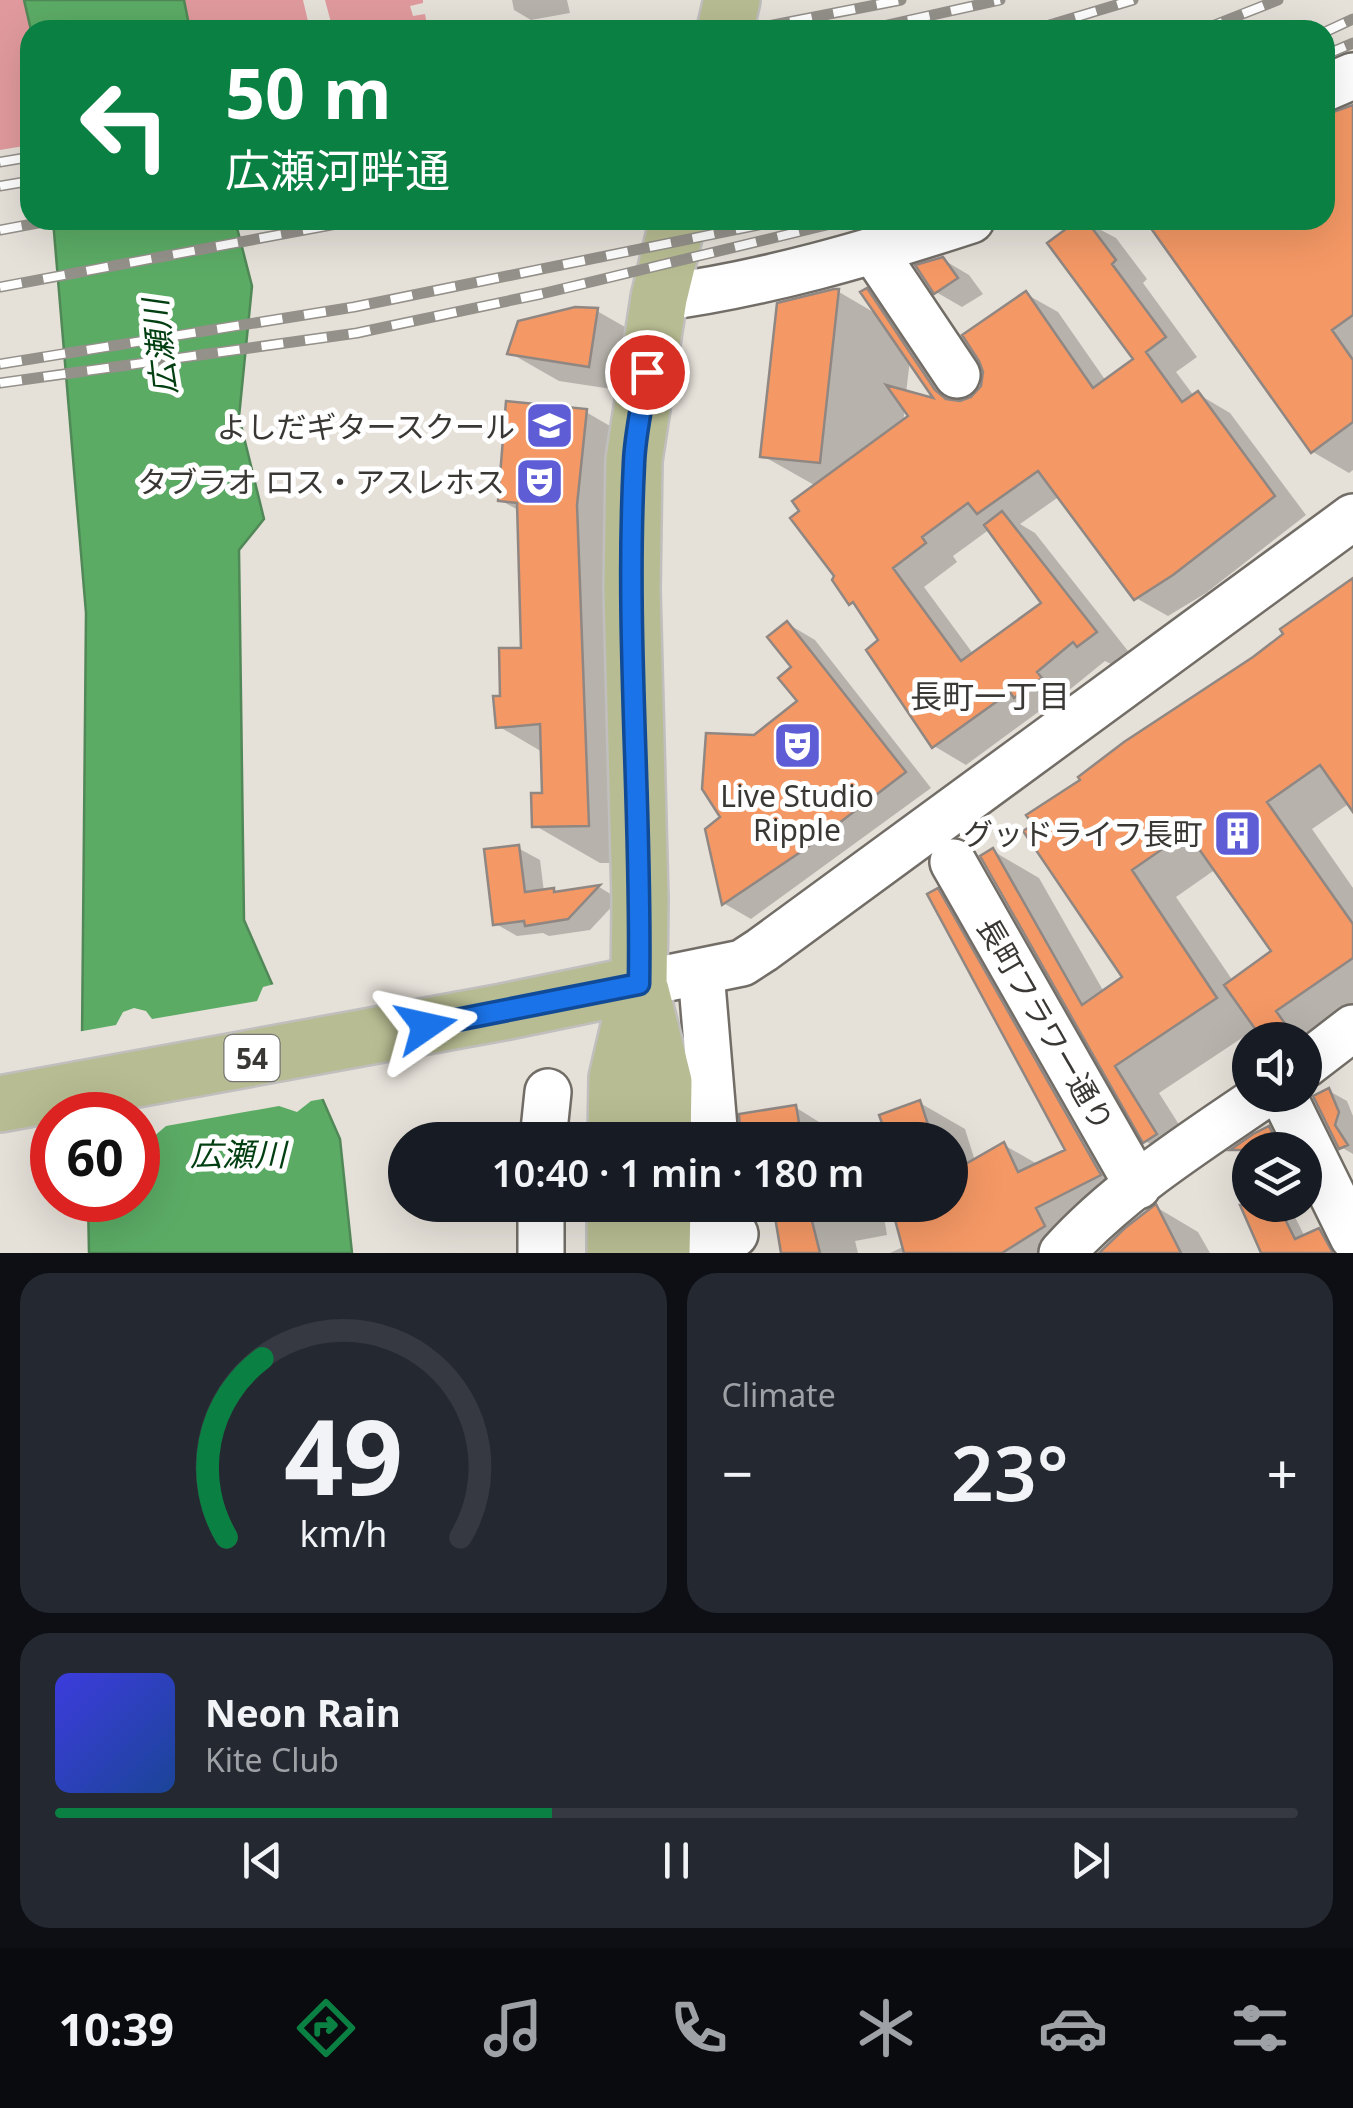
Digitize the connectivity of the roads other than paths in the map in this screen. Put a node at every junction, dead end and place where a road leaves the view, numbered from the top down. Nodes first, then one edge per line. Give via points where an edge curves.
1 (676, 230) edge
2 (938, 230) edge
3 (873, 250) junction
4 (659, 298) junction
5 (957, 375) dead end
6 (1353, 517) edge
7 (953, 862) dead end
8 (701, 972) junction
9 (639, 984) junction
10 (1353, 1028) edge
11 (1322, 1052) edge
12 (548, 1092) dead end
13 (0, 1104) edge
14 (1240, 1112) edge
15 (1291, 1112) edge
16 (545, 1122) edge
17 (616, 1122) edge
18 (663, 1122) edge
19 (714, 1122) edge
20 (1138, 1186) junction
21 (541, 1222) edge
22 (734, 1231) edge
23 (1353, 1237) edge
24 (650, 1239) edge
25 (1088, 1242) edge
26 (541, 1253) edge

1 - 4 main road
2 - 3 street
3 - 4 street
3 - 5 street
4 - 9 main road via 634,460
6 - 8 street via 762,950 742,963
7 - 20 street, 長町フラワー通り
8 - 9 street
8 - 19 street
9 - 13 main road, 54
9 - 17 main road via 616,1078
9 - 18 main road via 664,1082
10 - 11 street
12 - 16 street
14 - 20 street
15 - 23 street
20 - 25 street
21 - 26 street
22 - 24 street

